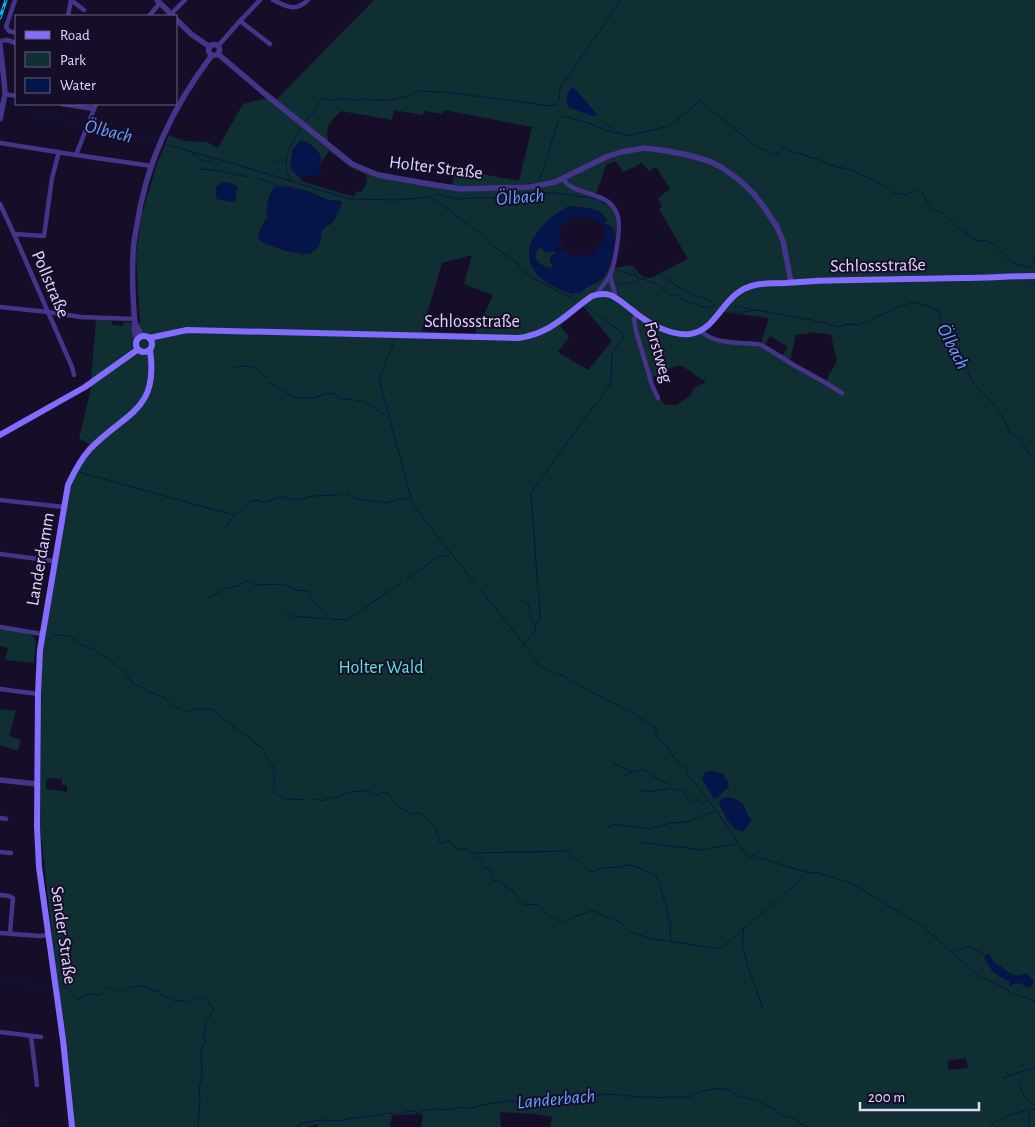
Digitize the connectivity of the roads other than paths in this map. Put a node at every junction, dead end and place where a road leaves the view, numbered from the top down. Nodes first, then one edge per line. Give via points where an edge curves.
1 (15, 0) edge
2 (71, 0) edge
3 (185, 0) edge
4 (260, 0) edge
5 (273, 0) edge
6 (308, 0) edge
7 (158, 1) edge
8 (84, 10) dead end
9 (68, 15) edge
10 (149, 15) edge
11 (172, 15) edge
12 (178, 21) edge
13 (240, 21) junction
14 (15, 33) edge
15 (0, 41) edge
16 (15, 43) edge
17 (270, 44) dead end
18 (0, 45) edge
19 (218, 46) junction
20 (210, 47) junction
21 (215, 55) junction
22 (15, 96) edge
23 (4, 97) junction
24 (68, 105) edge
25 (95, 105) edge
26 (93, 109) junction
27 (0, 120) edge
28 (0, 143) edge
29 (59, 152) junction
30 (76, 155) junction
31 (152, 166) junction
32 (563, 178) junction
33 (0, 204) edge
34 (14, 234) junction
35 (610, 276) junction
36 (1035, 276) edge
37 (791, 282) junction
38 (597, 294) junction
39 (616, 298) junction
40 (0, 307) edge
41 (48, 312) junction
42 (637, 314) junction
43 (135, 321) junction
44 (701, 331) junction
45 (143, 344) junction
46 (74, 375) dead end
47 (842, 393) dead end
48 (658, 398) dead end
49 (0, 435) edge
50 (0, 500) edge
51 (64, 507) junction
52 (0, 554) edge
53 (54, 561) junction
54 (0, 627) edge
55 (42, 634) junction
56 (0, 690) edge
57 (38, 694) junction
58 (0, 780) edge
59 (37, 784) junction
60 (0, 818) edge
61 (6, 819) dead end
62 (0, 852) edge
63 (11, 853) dead end
64 (0, 895) edge
65 (0, 933) edge
66 (10, 933) junction
67 (48, 935) junction
68 (0, 1032) edge
69 (31, 1036) junction
70 (41, 1037) dead end
71 (37, 1085) dead end
72 (72, 1127) edge

1 - 14 street via 6,27
2 - 8 street
2 - 9 street
3 - 11 street
4 - 13 street
5 - 6 street via 293,8
7 - 10 street
7 - 11 street
12 - 20 street
13 - 17 street
13 - 19 street
15 - 16 street
18 - 23 street
19 - 20 street
19 - 21 street
20 - 21 street via 209,52
21 - 31 street via 182,99
21 - 32 street, Holter Straße via 352,164 378,175 461,189 531,187
22 - 23 street
23 - 27 street
24 - 26 street
25 - 26 street
26 - 30 street
28 - 29 street
29 - 30 street
29 - 34 street via 44,236
30 - 31 street
31 - 43 street via 141,202 134,243
32 - 35 street via 566,184 609,202 618,217 617,245
32 - 37 street, Holter Straße via 606,157 644,148 709,161 738,179 764,207 783,241
33 - 34 street, Pollstraße
34 - 41 street, Pollstraße
35 - 38 street
35 - 39 street
36 - 37 main road, Schlossstraße
37 - 44 main road, Schlossstraße via 744,289
38 - 39 main road
38 - 45 main road, Schlossstraße via 550,328 528,337 187,330 166,334
39 - 42 main road
40 - 41 street
41 - 43 street
41 - 46 street, Pollstraße
42 - 44 main road via 674,333
42 - 48 street, Forstweg via 634,319 636,331
43 - 45 street
44 - 47 street via 713,339 763,346
45 - 49 main road, Schlossstraße via 78,391
45 - 51 main road, Landerdamm via 152,371 149,390 134,412 82,459 68,485
50 - 51 street
51 - 53 main road, Landerdamm
52 - 53 street
53 - 55 main road, Landerdamm
54 - 55 street
55 - 57 main road, Landerdamm
56 - 57 street
57 - 59 main road, Landerdamm
58 - 59 street
59 - 67 main road, Sender Straße via 38,858
60 - 61 street
62 - 63 street
64 - 66 street via 13,898
65 - 66 street
66 - 67 street
67 - 72 main road, Sender Straße
68 - 69 street
69 - 70 street
69 - 71 street

